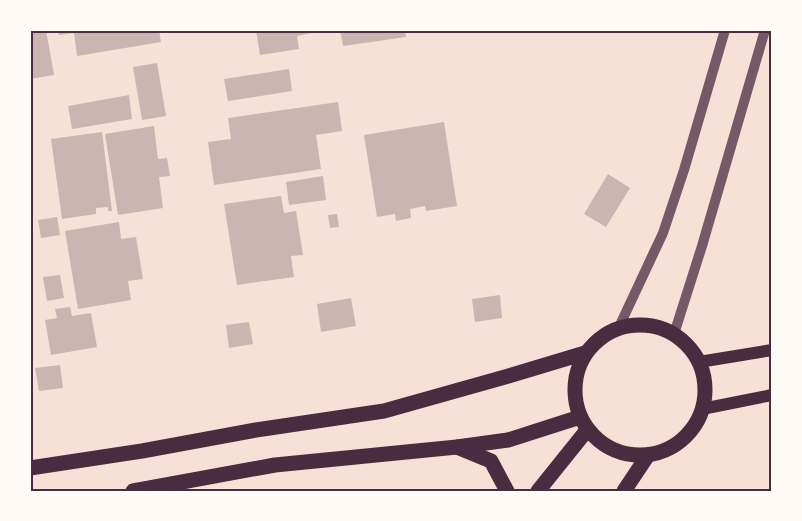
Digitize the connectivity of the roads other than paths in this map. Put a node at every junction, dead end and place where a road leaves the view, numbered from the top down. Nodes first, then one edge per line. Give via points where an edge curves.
1 (725, 30) edge
2 (765, 30) edge
3 (619, 327) junction
4 (674, 334) junction
5 (772, 350) edge
6 (585, 353) junction
7 (699, 362) junction
8 (772, 395) edge
9 (702, 409) junction
10 (584, 423) junction
11 (457, 447) junction
12 (648, 455) junction
13 (30, 468) edge
14 (133, 491) edge
15 (507, 491) edge
16 (538, 491) edge
17 (624, 491) edge

1 - 3 street via 663,233
2 - 4 street
3 - 4 main road via 657,326
3 - 6 main road via 600,337
4 - 7 main road
5 - 7 main road
6 - 10 main road via 576,373 574,395
6 - 13 main road via 384,411
7 - 9 main road via 704,377
8 - 9 main road
9 - 12 main road via 688,435 662,452
10 - 11 main road
10 - 12 main road via 604,446 625,454
10 - 16 main road
11 - 14 main road via 275,465
11 - 15 main road via 491,461
12 - 17 main road

